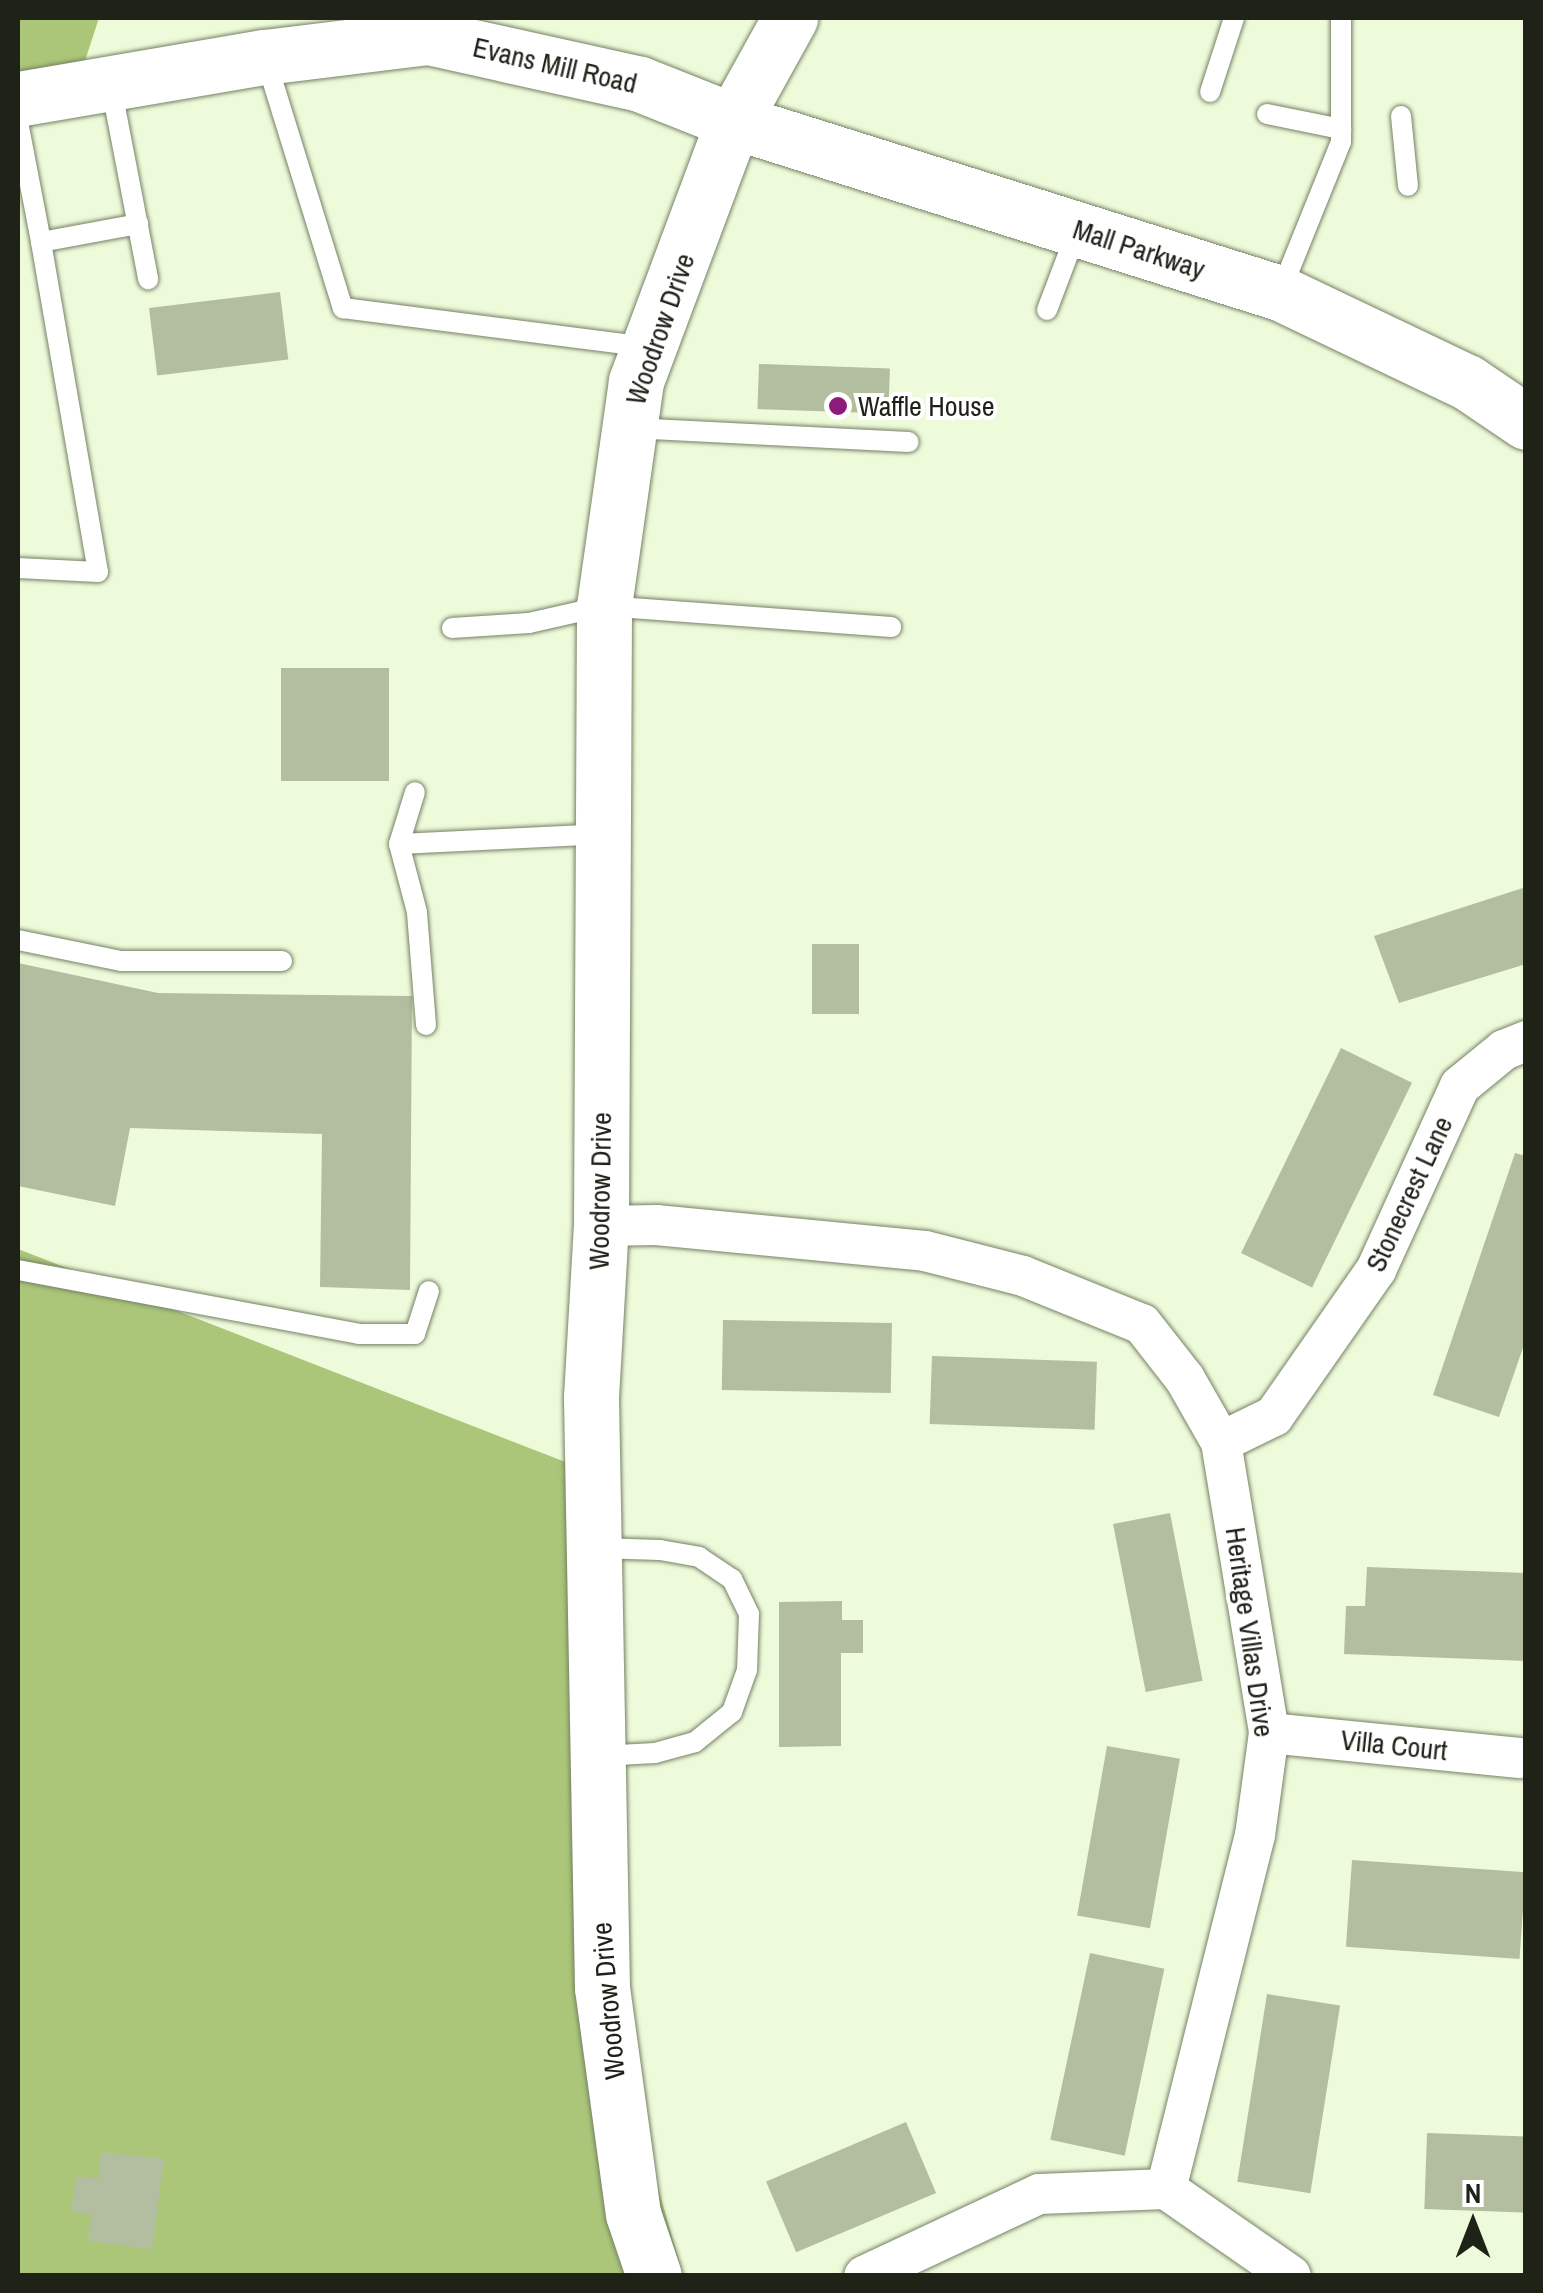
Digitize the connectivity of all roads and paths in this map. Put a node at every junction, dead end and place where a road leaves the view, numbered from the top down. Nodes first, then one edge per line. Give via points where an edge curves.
1 (790, 18) edge
2 (1234, 18) edge
3 (1341, 18) edge
4 (427, 27) edge
5 (265, 57) junction
6 (111, 86) junction
7 (1210, 92) dead end
8 (18, 98) edge
9 (1267, 114) dead end
10 (1402, 116) dead end
11 (733, 121) junction
12 (18, 122) edge
13 (1341, 128) junction
14 (1408, 186) dead end
15 (138, 224) junction
16 (1078, 229) junction
17 (41, 242) junction
18 (148, 279) dead end
19 (1280, 293) junction
20 (1047, 310) dead end
21 (649, 348) junction
22 (1526, 422) edge
23 (628, 428) junction
24 (909, 442) dead end
25 (18, 568) edge
26 (604, 606) junction
27 (890, 627) dead end
28 (452, 628) dead end
29 (415, 792) dead end
30 (603, 834) junction
31 (399, 844) junction
32 (18, 940) edge
33 (282, 961) dead end
34 (426, 1025) dead end
35 (1526, 1040) edge
36 (601, 1226) junction
37 (18, 1270) edge
38 (429, 1291) dead end
39 (1221, 1442) junction
40 (594, 1548) junction
41 (1269, 1733) junction
42 (598, 1756) junction
43 (1520, 1758) dead end
44 (1166, 2189) junction
45 (654, 2276) edge
46 (864, 2276) edge
47 (1292, 2276) edge

1 - 11 street
2 - 7 lane
3 - 13 lane
4 - 5 street, Evans Mill Road
4 - 11 street, Evans Mill Road via 640,84
5 - 6 street, Evans Mill Road
5 - 21 lane via 342,308
6 - 8 street, Evans Mill Road
6 - 15 lane
9 - 13 lane
10 - 14 lane
11 - 16 street, Mall Parkway
11 - 21 street, Woodrow Drive
12 - 17 lane
13 - 19 lane
15 - 17 lane
15 - 18 lane
16 - 19 street, Mall Parkway
16 - 20 lane
17 - 25 lane via 98,572
19 - 22 street, Mall Parkway via 1467,382
21 - 23 street, Woodrow Drive
23 - 24 lane
23 - 26 street, Woodrow Drive
26 - 27 lane
26 - 28 lane via 529,624
26 - 30 street, Woodrow Drive
29 - 31 lane
30 - 31 lane
30 - 36 street, Woodrow Drive
31 - 34 lane via 417,912
32 - 33 lane via 121,961
35 - 39 street, Stonecrest Lane via 1460,1086 1376,1270 1274,1416
36 - 39 street, Heritage Villas Drive via 656,1225 924,1251 1023,1276 1142,1324 1185,1378
36 - 40 street, Woodrow Drive via 592,1397
37 - 38 lane via 359,1334 415,1334
39 - 41 street, Heritage Villas Drive
40 - 42 street, Woodrow Drive
40 - 42 lane via 699,1557 732,1579 750,1614 747,1670 732,1712 695,1742 655,1753
41 - 43 street, Villa Court
41 - 44 street, Heritage Villas Drive via 1254,1835
42 - 45 street, Woodrow Drive via 602,1988 633,2214
44 - 46 street via 1038,2194
44 - 47 street

